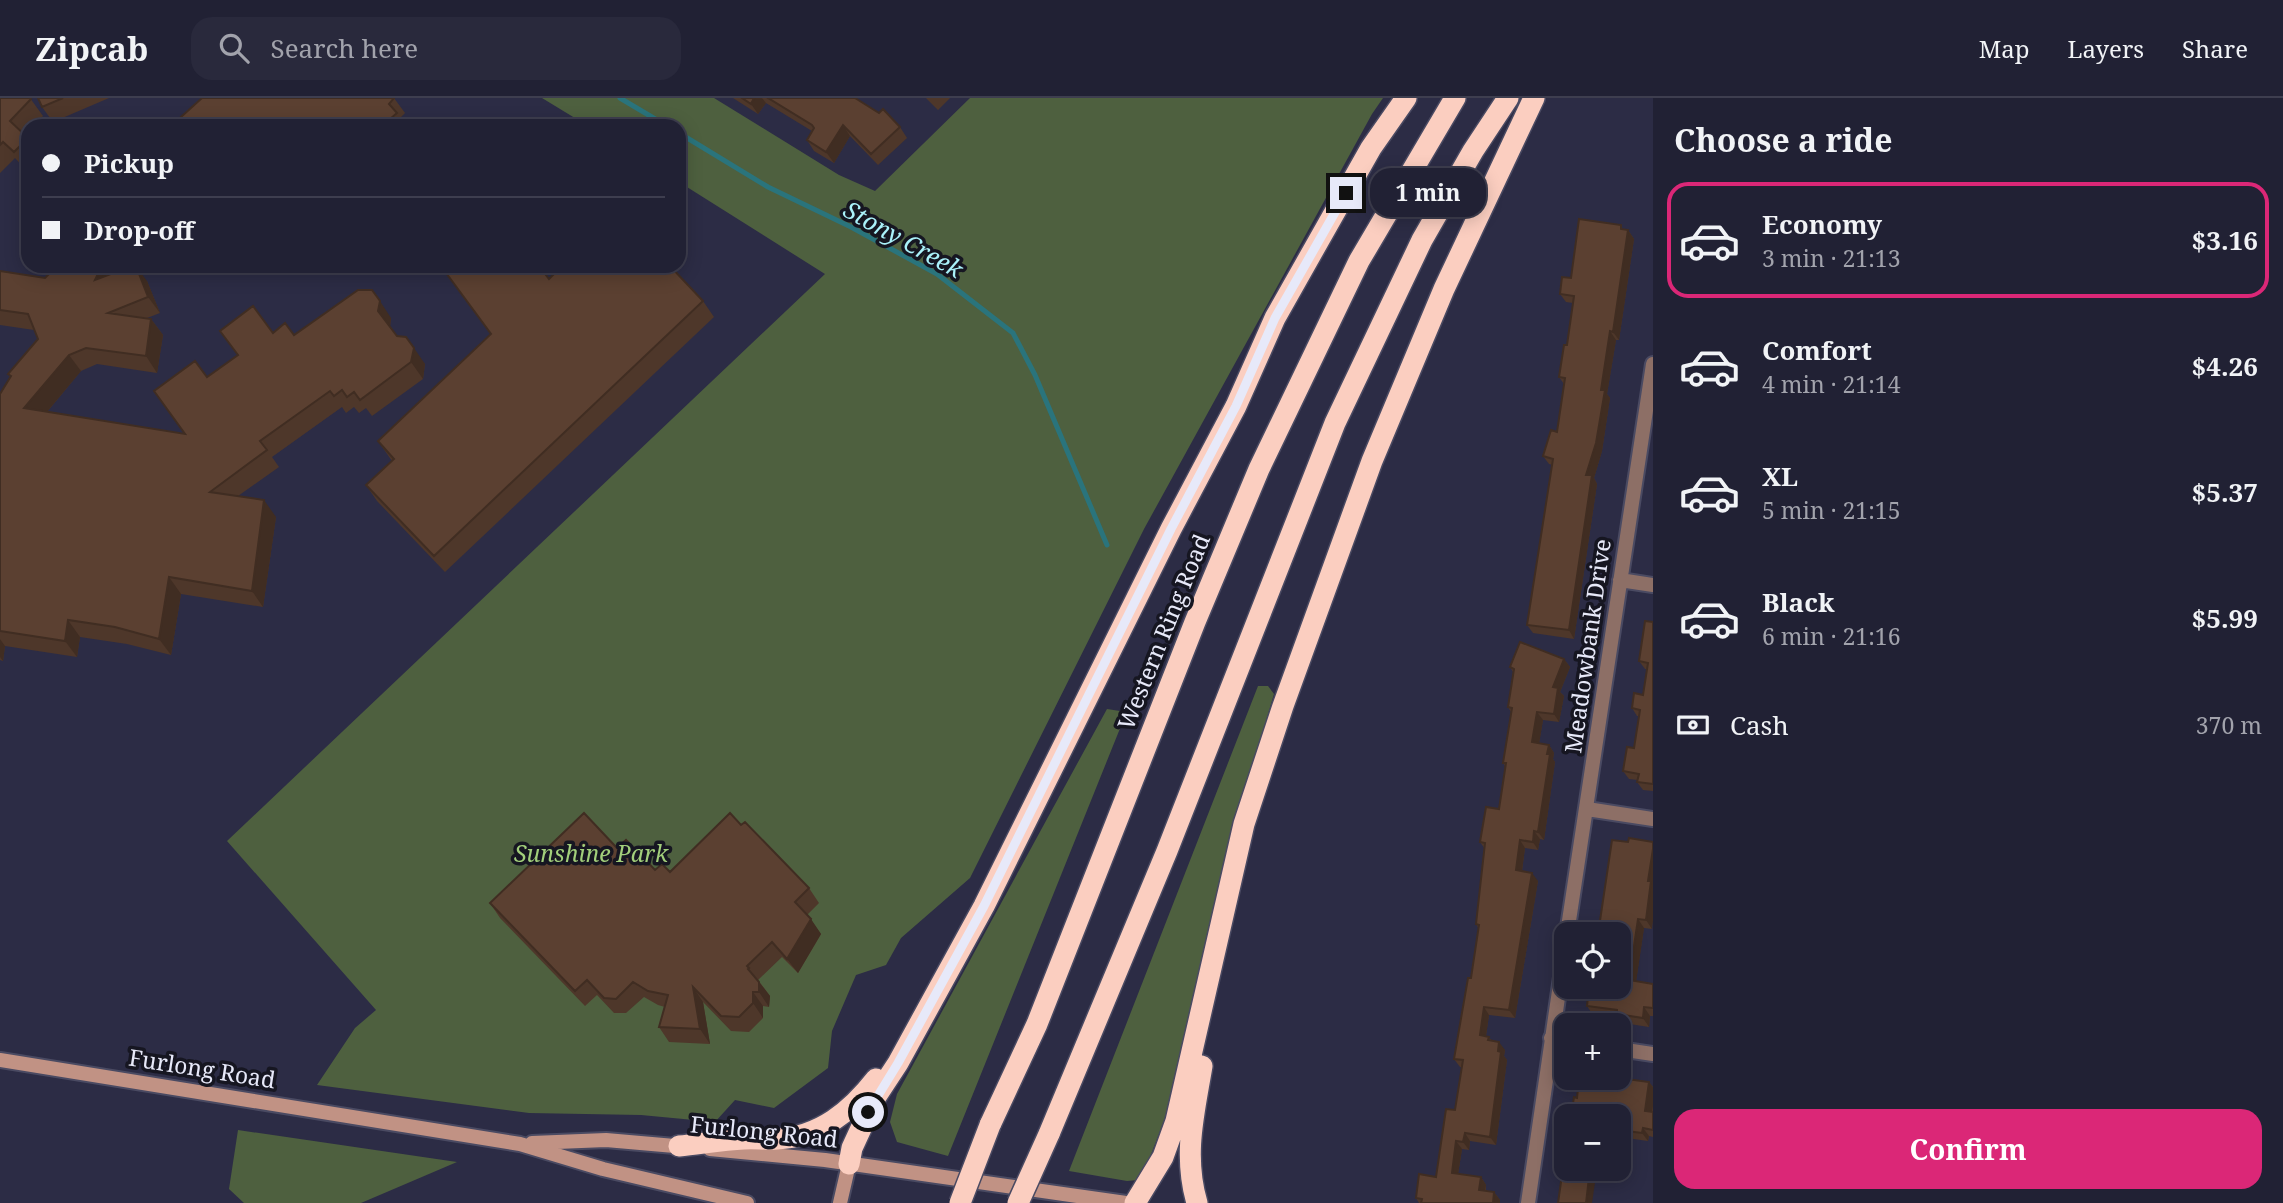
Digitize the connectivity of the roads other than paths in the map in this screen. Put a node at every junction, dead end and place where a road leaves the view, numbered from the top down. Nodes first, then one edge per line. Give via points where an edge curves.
1 (1406, 98) edge
2 (1455, 98) edge
3 (1508, 98) edge
4 (1534, 98) edge
5 (1653, 364) edge
6 (1620, 580) junction
7 (1653, 585) edge
8 (1587, 809) junction
9 (1653, 819) edge
10 (1223, 918) junction
11 (1569, 922) edge
12 (911, 1037) junction
13 (1631, 1051) edge
14 (1653, 1054) edge
15 (0, 1060) edge
16 (1554, 1066) edge
17 (520, 1144) junction
18 (679, 1146) junction
19 (849, 1164) junction
20 (747, 1203) edge
21 (840, 1203) edge
22 (960, 1203) edge
23 (1018, 1203) edge
24 (1126, 1203) edge
25 (1135, 1203) edge
26 (1197, 1203) edge
27 (1528, 1203) edge

1 - 12 highway via 1371,148 1275,318 1236,406 984,906
2 - 22 highway, Western Ring Road, bridge via 1359,261 1259,469 1037,1024
3 - 23 highway, bridge via 1422,240 1335,423 1167,851
4 - 10 highway via 1444,289 1372,461 1244,824
5 - 6 street, Meadowbank Drive
6 - 7 street
6 - 8 street, Meadowbank Drive
8 - 9 street
8 - 11 street, Meadowbank Drive
10 - 25 highway via 1176,1121 1163,1157
10 - 26 highway via 1190,1142 1190,1180
12 - 18 highway via 843,1115 818,1130 793,1137
12 - 19 highway via 875,1098
13 - 14 street
15 - 17 main road, Furlong Road
16 - 27 street
17 - 18 main road, Furlong Road via 606,1140
17 - 20 main road, Furlong Road
18 - 19 main road, Furlong Road
19 - 21 main road
19 - 24 main road, Furlong Road

